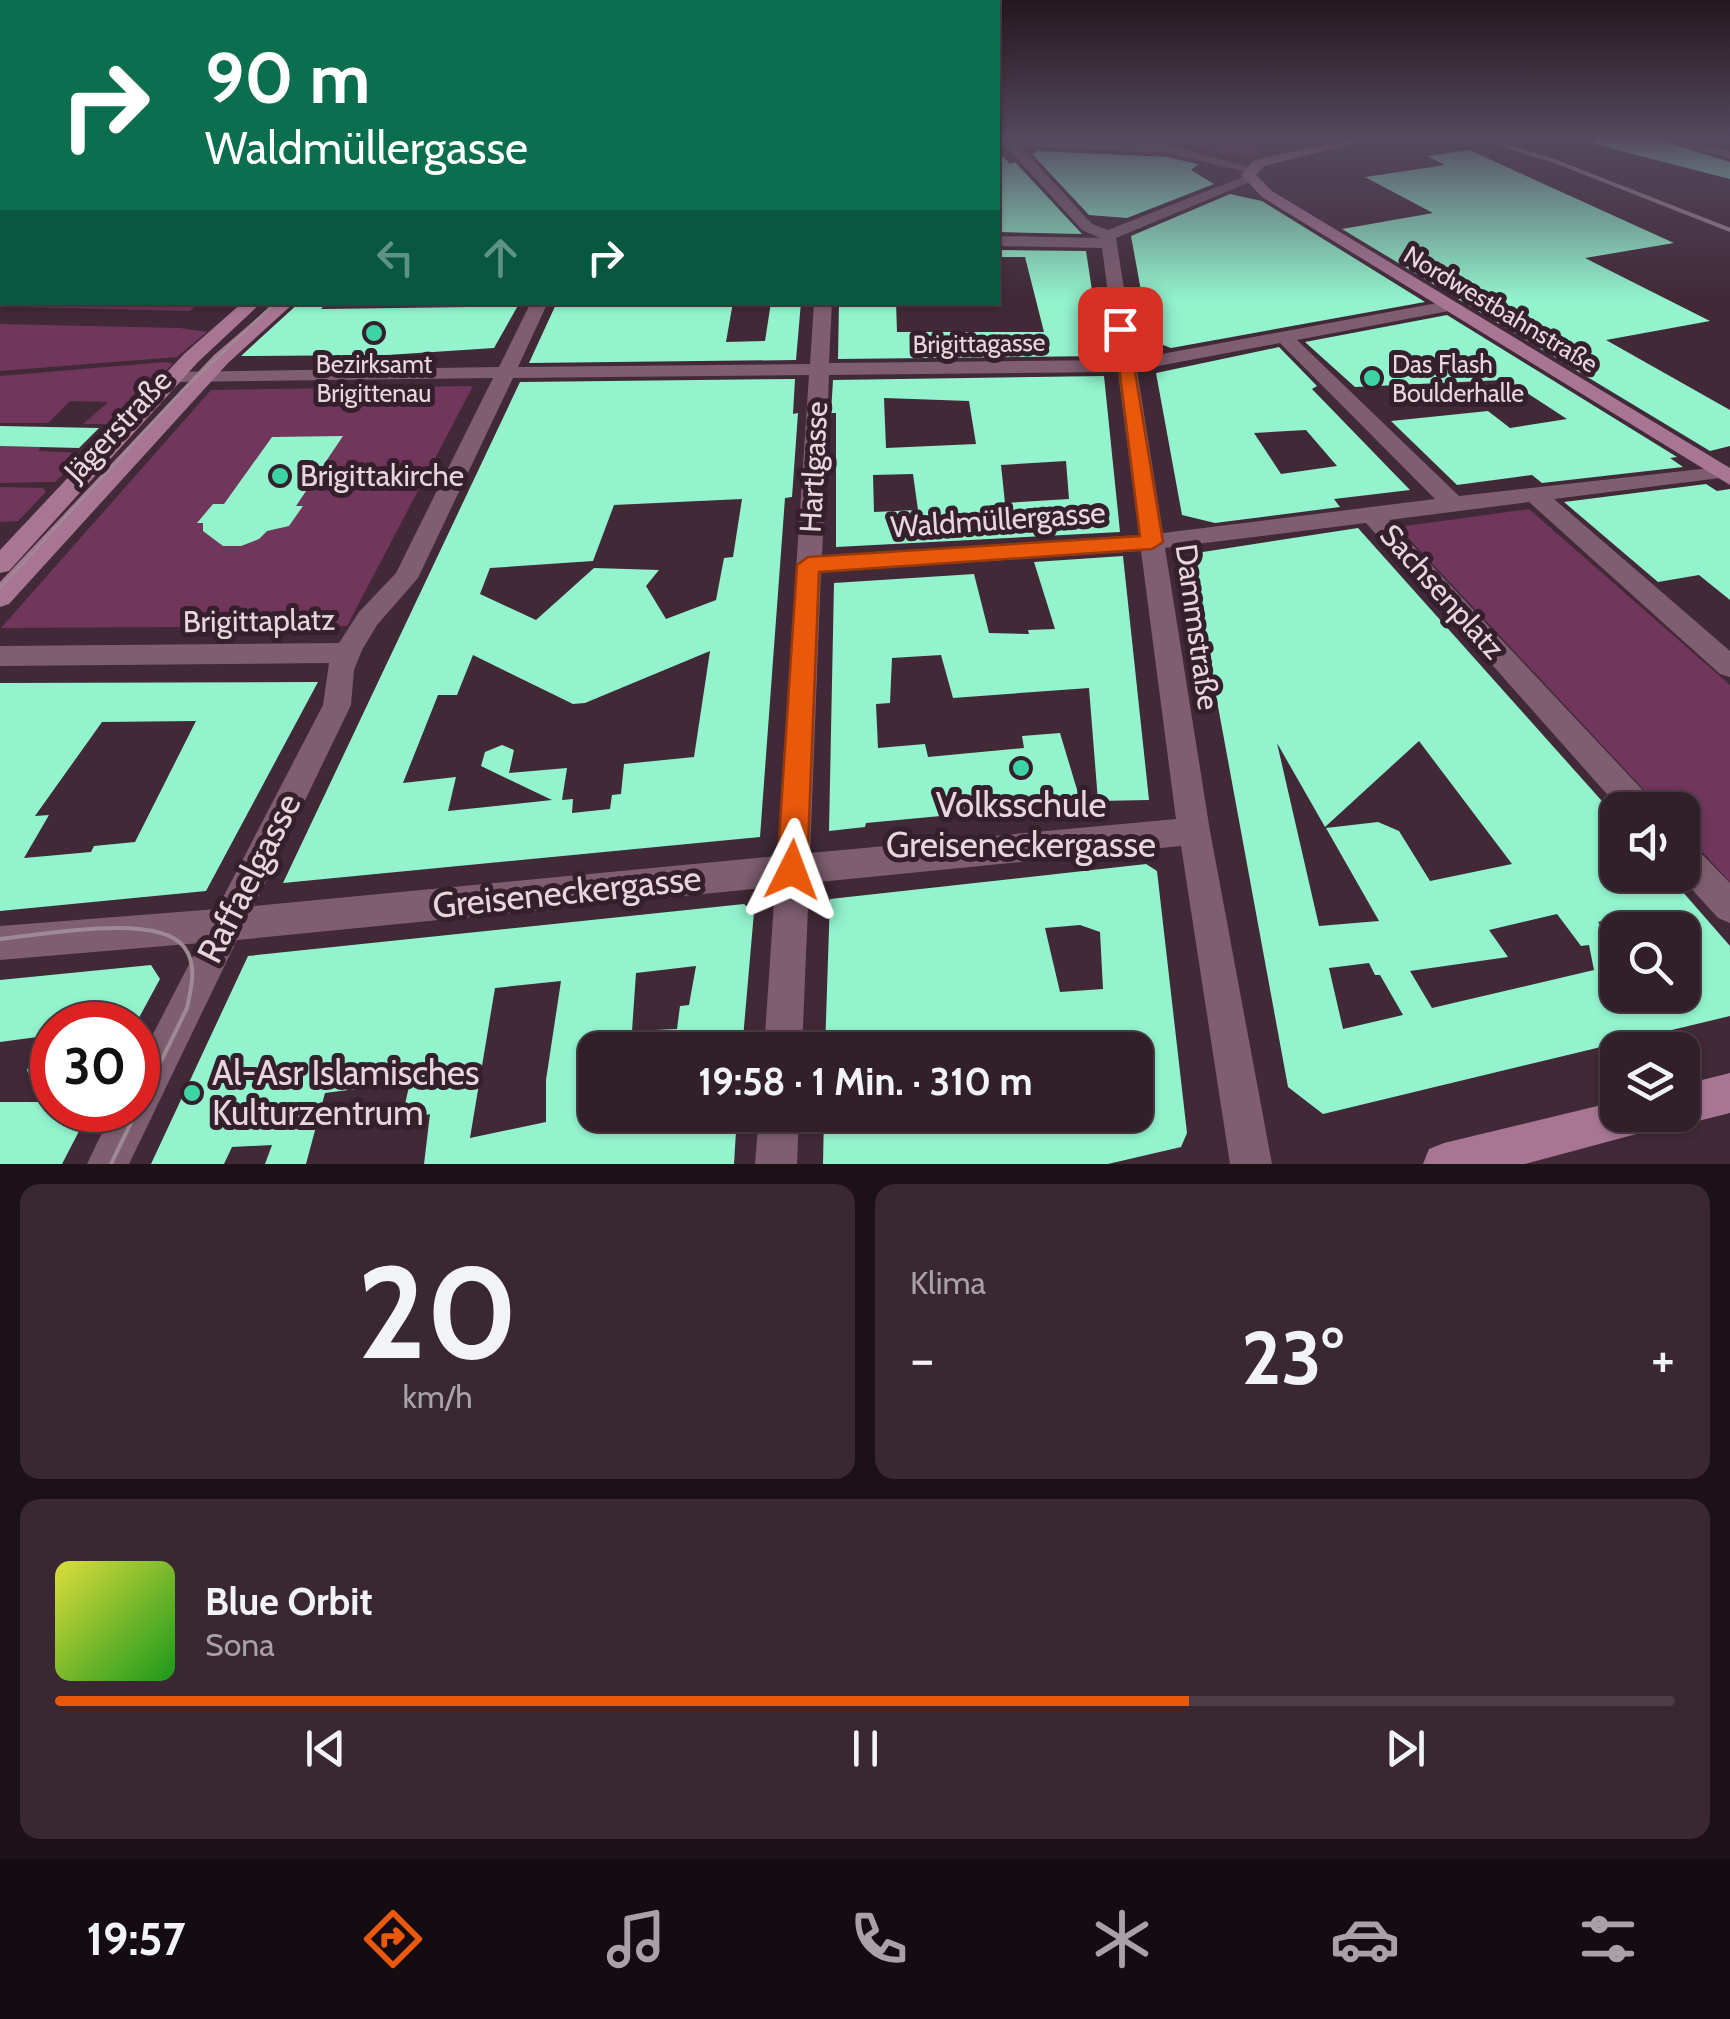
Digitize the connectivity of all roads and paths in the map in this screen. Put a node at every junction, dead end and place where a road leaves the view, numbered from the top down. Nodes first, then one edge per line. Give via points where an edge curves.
1 (1052, 191) edge
2 (1212, 191) edge
3 (1266, 191) edge
4 (1108, 239) junction
5 (1000, 241) edge
6 (251, 305) edge
7 (285, 305) edge
8 (538, 305) edge
9 (823, 305) edge
10 (1448, 306) junction
11 (1285, 338) junction
12 (1126, 366) junction
13 (819, 369) junction
14 (504, 374) junction
15 (176, 376) junction
16 (205, 377) junction
17 (1725, 474) edge
18 (1534, 493) junction
19 (1451, 502) junction
20 (1370, 513) junction
21 (1152, 542) junction
22 (0, 565) edge
23 (808, 565) junction
24 (0, 598) edge
25 (350, 652) junction
26 (0, 656) edge
27 (1730, 667) edge
28 (1626, 792) edge
29 (1194, 831) junction
30 (792, 870) junction
31 (1700, 874) edge
32 (1730, 906) edge
33 (224, 925) junction
34 (0, 944) edge
35 (783, 1032) edge
36 (160, 1057) edge
37 (1730, 1093) edge
38 (1700, 1100) edge
39 (1600, 1125) edge
40 (124, 1132) edge
41 (778, 1132) edge
42 (108, 1164) edge
43 (776, 1164) edge
44 (1251, 1164) edge
45 (1444, 1164) edge

1 - 4 street
2 - 4 street
3 - 10 street, Nordwestbahnstraße
4 - 5 street
4 - 12 street, Dammstraße
6 - 15 street, Jägerstraße
7 - 16 street, Jägerstraße
8 - 14 street
9 - 13 street, Hartlgasse
10 - 11 street, Brigittagasse
10 - 17 street, Nordwestbahnstraße
11 - 12 street, Brigittagasse
11 - 19 street
12 - 13 street, Brigittagasse
12 - 21 street, Dammstraße
13 - 14 street, Brigittagasse
13 - 23 street, Hartlgasse
14 - 16 street
14 - 25 street, Brigittaplatz via 406,578 376,604
15 - 16 street
15 - 22 street, Jägerstraße
16 - 24 street, Jägerstraße
17 - 18 street
18 - 19 street, Sachsenplatz
18 - 27 street
19 - 20 street, Sachsenplatz
20 - 21 street, Waldmüllergasse
20 - 28 street, Sachsenplatz
21 - 23 street, Waldmüllergasse
21 - 29 street, Dammstraße
23 - 30 street, Hartlgasse
25 - 26 street, Brigittaplatz
25 - 33 street, Raffaelgasse via 334,684 337,706
29 - 30 street, Greiseneckergasse
29 - 44 street, Dammstraße
30 - 33 street, Greiseneckergasse
30 - 35 street, Hartlgasse
31 - 32 street
33 - 34 street, Greiseneckergasse
33 - 36 street, Raffaelgasse
37 - 38 street
39 - 45 street
40 - 42 street, Raffaelgasse
41 - 43 street

